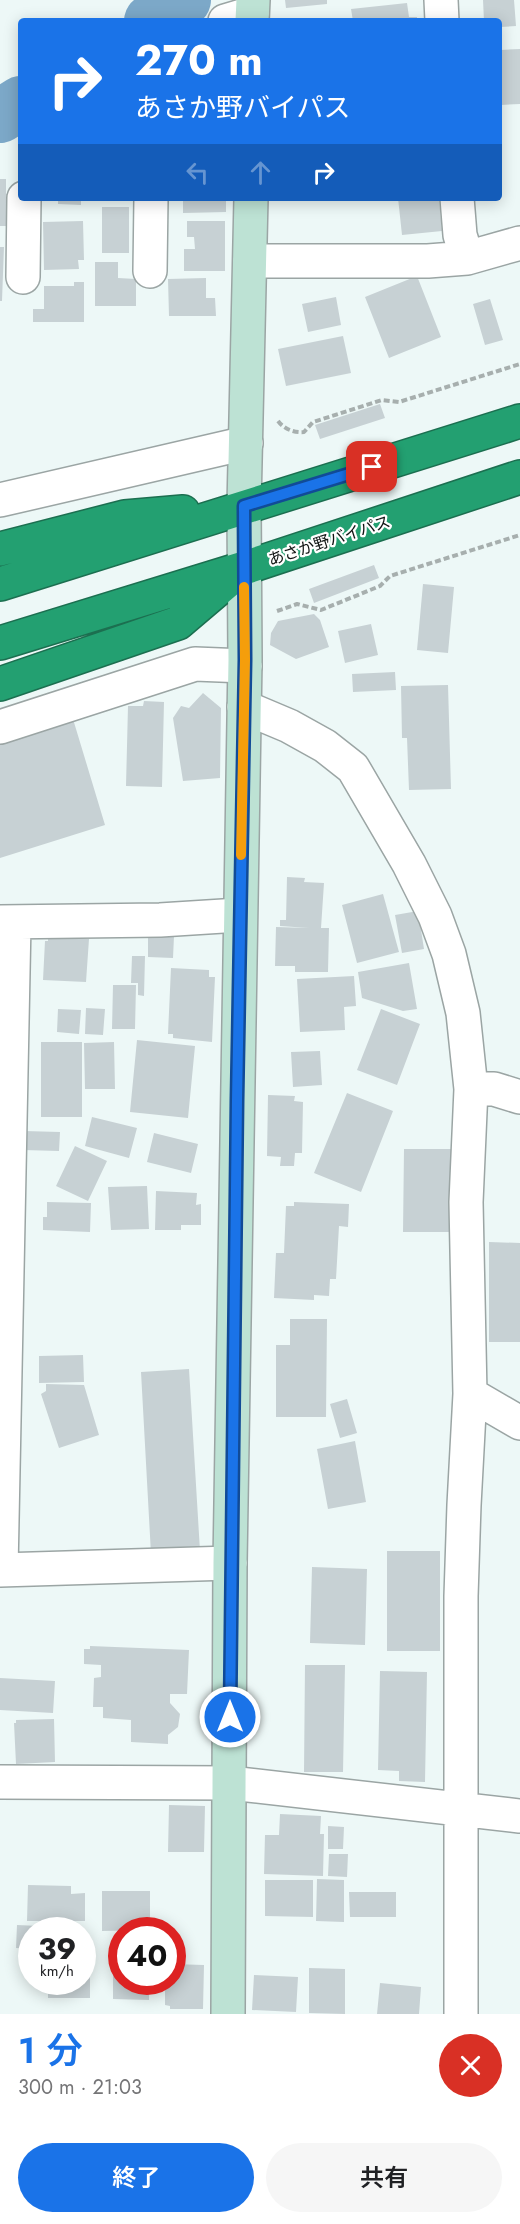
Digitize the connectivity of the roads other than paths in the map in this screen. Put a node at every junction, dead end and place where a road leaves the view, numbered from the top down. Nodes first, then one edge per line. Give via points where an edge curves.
1 (441, 0) edge
2 (442, 18) edge
3 (24, 201) edge
4 (151, 201) edge
5 (251, 201) edge
6 (457, 201) edge
7 (520, 243) edge
8 (467, 258) junction
9 (250, 261) junction
10 (150, 271) dead end
11 (23, 277) dead end
12 (520, 422) edge
13 (246, 443) junction
14 (520, 477) edge
15 (0, 500) edge
16 (244, 506) junction
17 (0, 549) edge
18 (244, 568) junction
19 (0, 584) edge
20 (0, 643) edge
21 (245, 666) junction
22 (0, 684) edge
23 (244, 707) junction
24 (0, 727) edge
25 (239, 915) junction
26 (7, 922) edge
27 (471, 1089) junction
28 (520, 1096) edge
29 (470, 1394) junction
30 (520, 1423) edge
31 (230, 1563) junction
32 (1, 1570) edge
33 (0, 1782) edge
34 (230, 1783) junction
35 (462, 1808) junction
36 (520, 1816) edge
37 (228, 2014) edge
38 (461, 2014) edge

1 - 2 street
3 - 11 street
4 - 10 street
5 - 9 street
6 - 8 street via 460,235
7 - 8 street
8 - 9 street
9 - 13 street
12 - 16 highway
13 - 15 street
13 - 16 street
14 - 18 highway, あさか野バイパス
16 - 17 highway via 125,517
16 - 18 street
16 - 19 highway
18 - 20 highway, あさか野バイパス
18 - 21 street
18 - 22 highway via 178,623
21 - 23 street
21 - 24 street via 195,664
23 - 25 street
23 - 27 street via 289,726 341,757 369,792 410,864 444,937 463,1013
25 - 26 street
25 - 31 street
26 - 32 street
27 - 28 street via 494,1089
27 - 29 street via 466,1202
29 - 30 street
29 - 35 street via 461,1596
31 - 32 street
31 - 34 street
33 - 34 street
34 - 35 street
34 - 37 street
35 - 36 street
35 - 38 street

